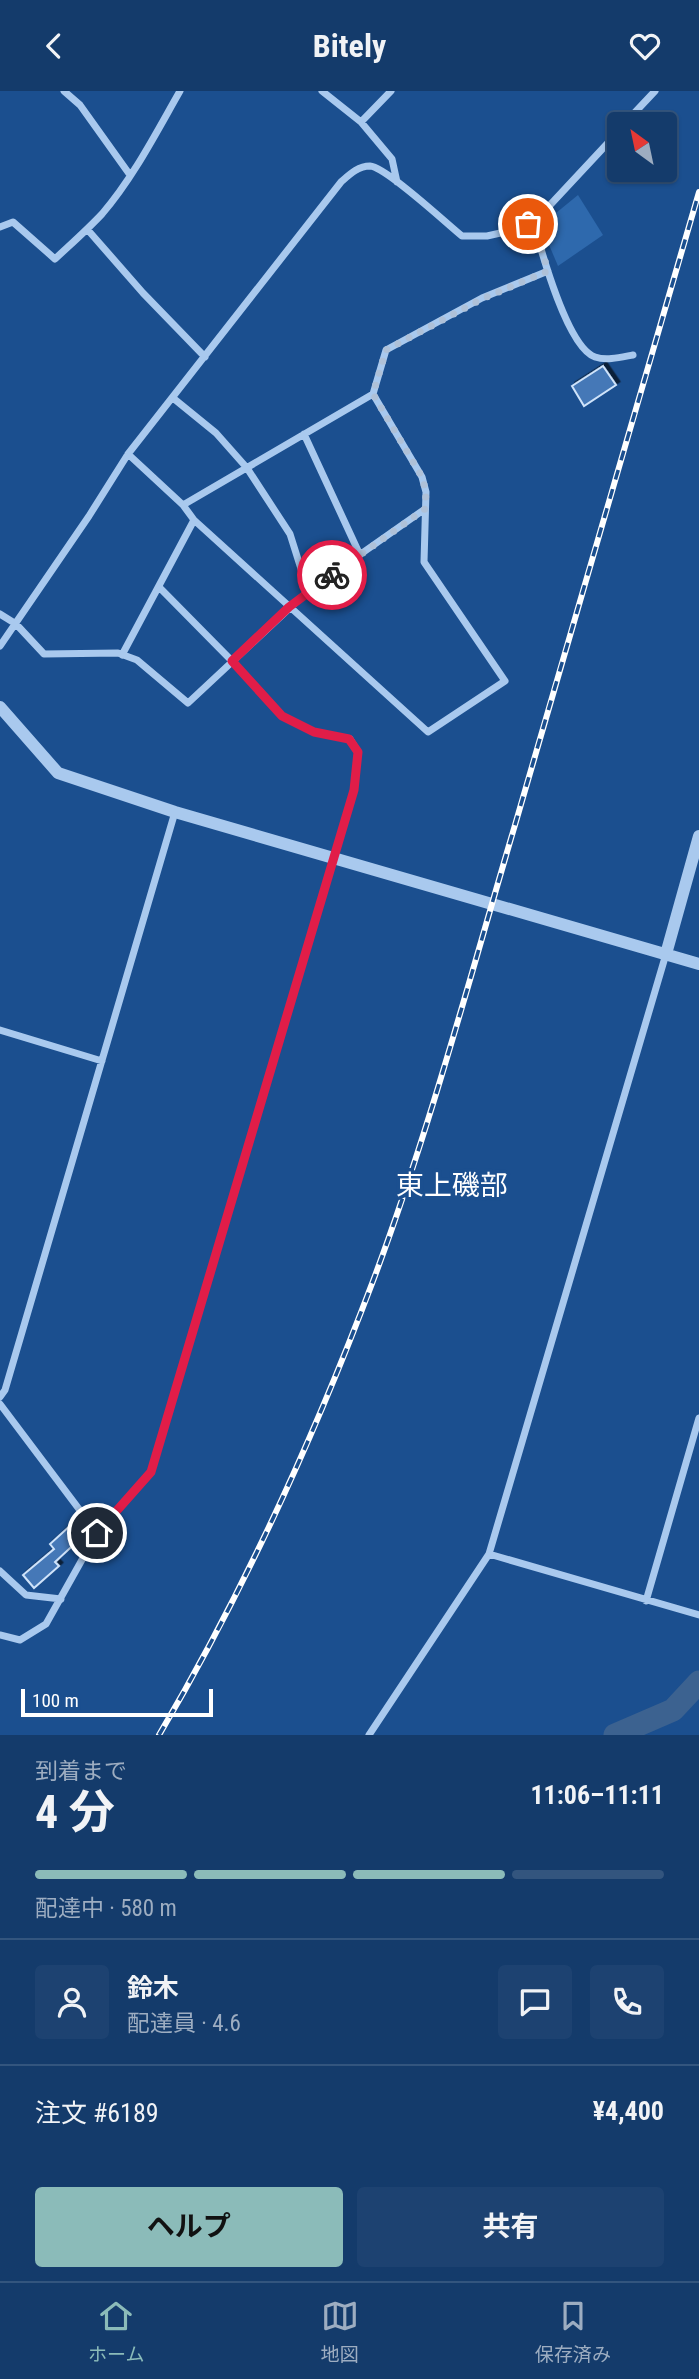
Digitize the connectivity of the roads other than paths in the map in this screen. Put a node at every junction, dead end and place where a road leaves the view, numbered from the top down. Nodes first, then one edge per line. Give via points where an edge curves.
1 (64, 91) edge
2 (180, 91) edge
3 (322, 91) edge
4 (391, 91) edge
5 (655, 91) edge
6 (635, 112) edge
7 (361, 122) junction
8 (607, 144) edge
9 (130, 174) junction
10 (397, 182) junction
11 (533, 221) junction
12 (0, 227) edge
13 (87, 229) junction
14 (548, 271) junction
15 (633, 355) dead end
16 (205, 357) junction
17 (373, 394) junction
18 (173, 398) junction
19 (304, 434) junction
20 (128, 454) junction
21 (247, 468) junction
22 (183, 505) junction
23 (425, 509) junction
24 (194, 520) junction
25 (360, 555) junction
26 (159, 587) junction
27 (308, 591) junction
28 (289, 607) junction
29 (0, 614) edge
30 (16, 624) junction
31 (0, 646) edge
32 (122, 655) junction
33 (232, 661) junction
34 (0, 707) edge
35 (175, 812) junction
36 (699, 837) edge
37 (333, 858) junction
38 (666, 954) junction
39 (699, 964) edge
40 (0, 1030) edge
41 (102, 1061) junction
42 (0, 1397) edge
43 (0, 1404) edge
44 (699, 1418) edge
45 (97, 1533) junction
46 (489, 1554) junction
47 (0, 1571) edge
48 (61, 1599) junction
49 (646, 1601) junction
50 (699, 1615) edge
51 (0, 1635) edge
52 (369, 1735) edge

1 - 9 street via 80,105
2 - 9 street
3 - 7 street
4 - 7 street
5 - 6 street
7 - 10 street via 392,159
8 - 11 street
9 - 13 street
10 - 11 street via 462,236 486,236
10 - 16 street via 369,166 341,182
11 - 14 street
12 - 13 street via 13,222 55,259
13 - 16 street
14 - 15 street via 580,344 594,357
14 - 17 street via 482,299 386,350
16 - 18 street
17 - 19 street
17 - 23 street via 422,477
18 - 20 street
18 - 21 street via 216,433
19 - 21 street
19 - 25 street
20 - 22 street
20 - 30 street
21 - 22 street
21 - 27 street via 290,534
22 - 24 street
23 - 25 street
23 - 28 street via 424,562 505,681 428,732
24 - 26 street
24 - 28 street
25 - 27 street
26 - 32 street
26 - 33 street
27 - 28 street
28 - 33 street
29 - 30 street
30 - 31 street
30 - 32 street via 44,654
32 - 33 street via 137,660 188,703
33 - 37 street via 282,716 314,732 349,739 358,752 354,790
34 - 35 street via 58,773
35 - 37 street
35 - 41 street
36 - 38 street
37 - 38 street
37 - 45 street via 151,1472
38 - 39 street
38 - 46 street
40 - 41 street
41 - 42 street
43 - 45 street
44 - 49 street
45 - 48 street
46 - 49 street
46 - 52 street
47 - 48 street via 26,1595
48 - 51 street via 46,1624 20,1640
49 - 50 street

